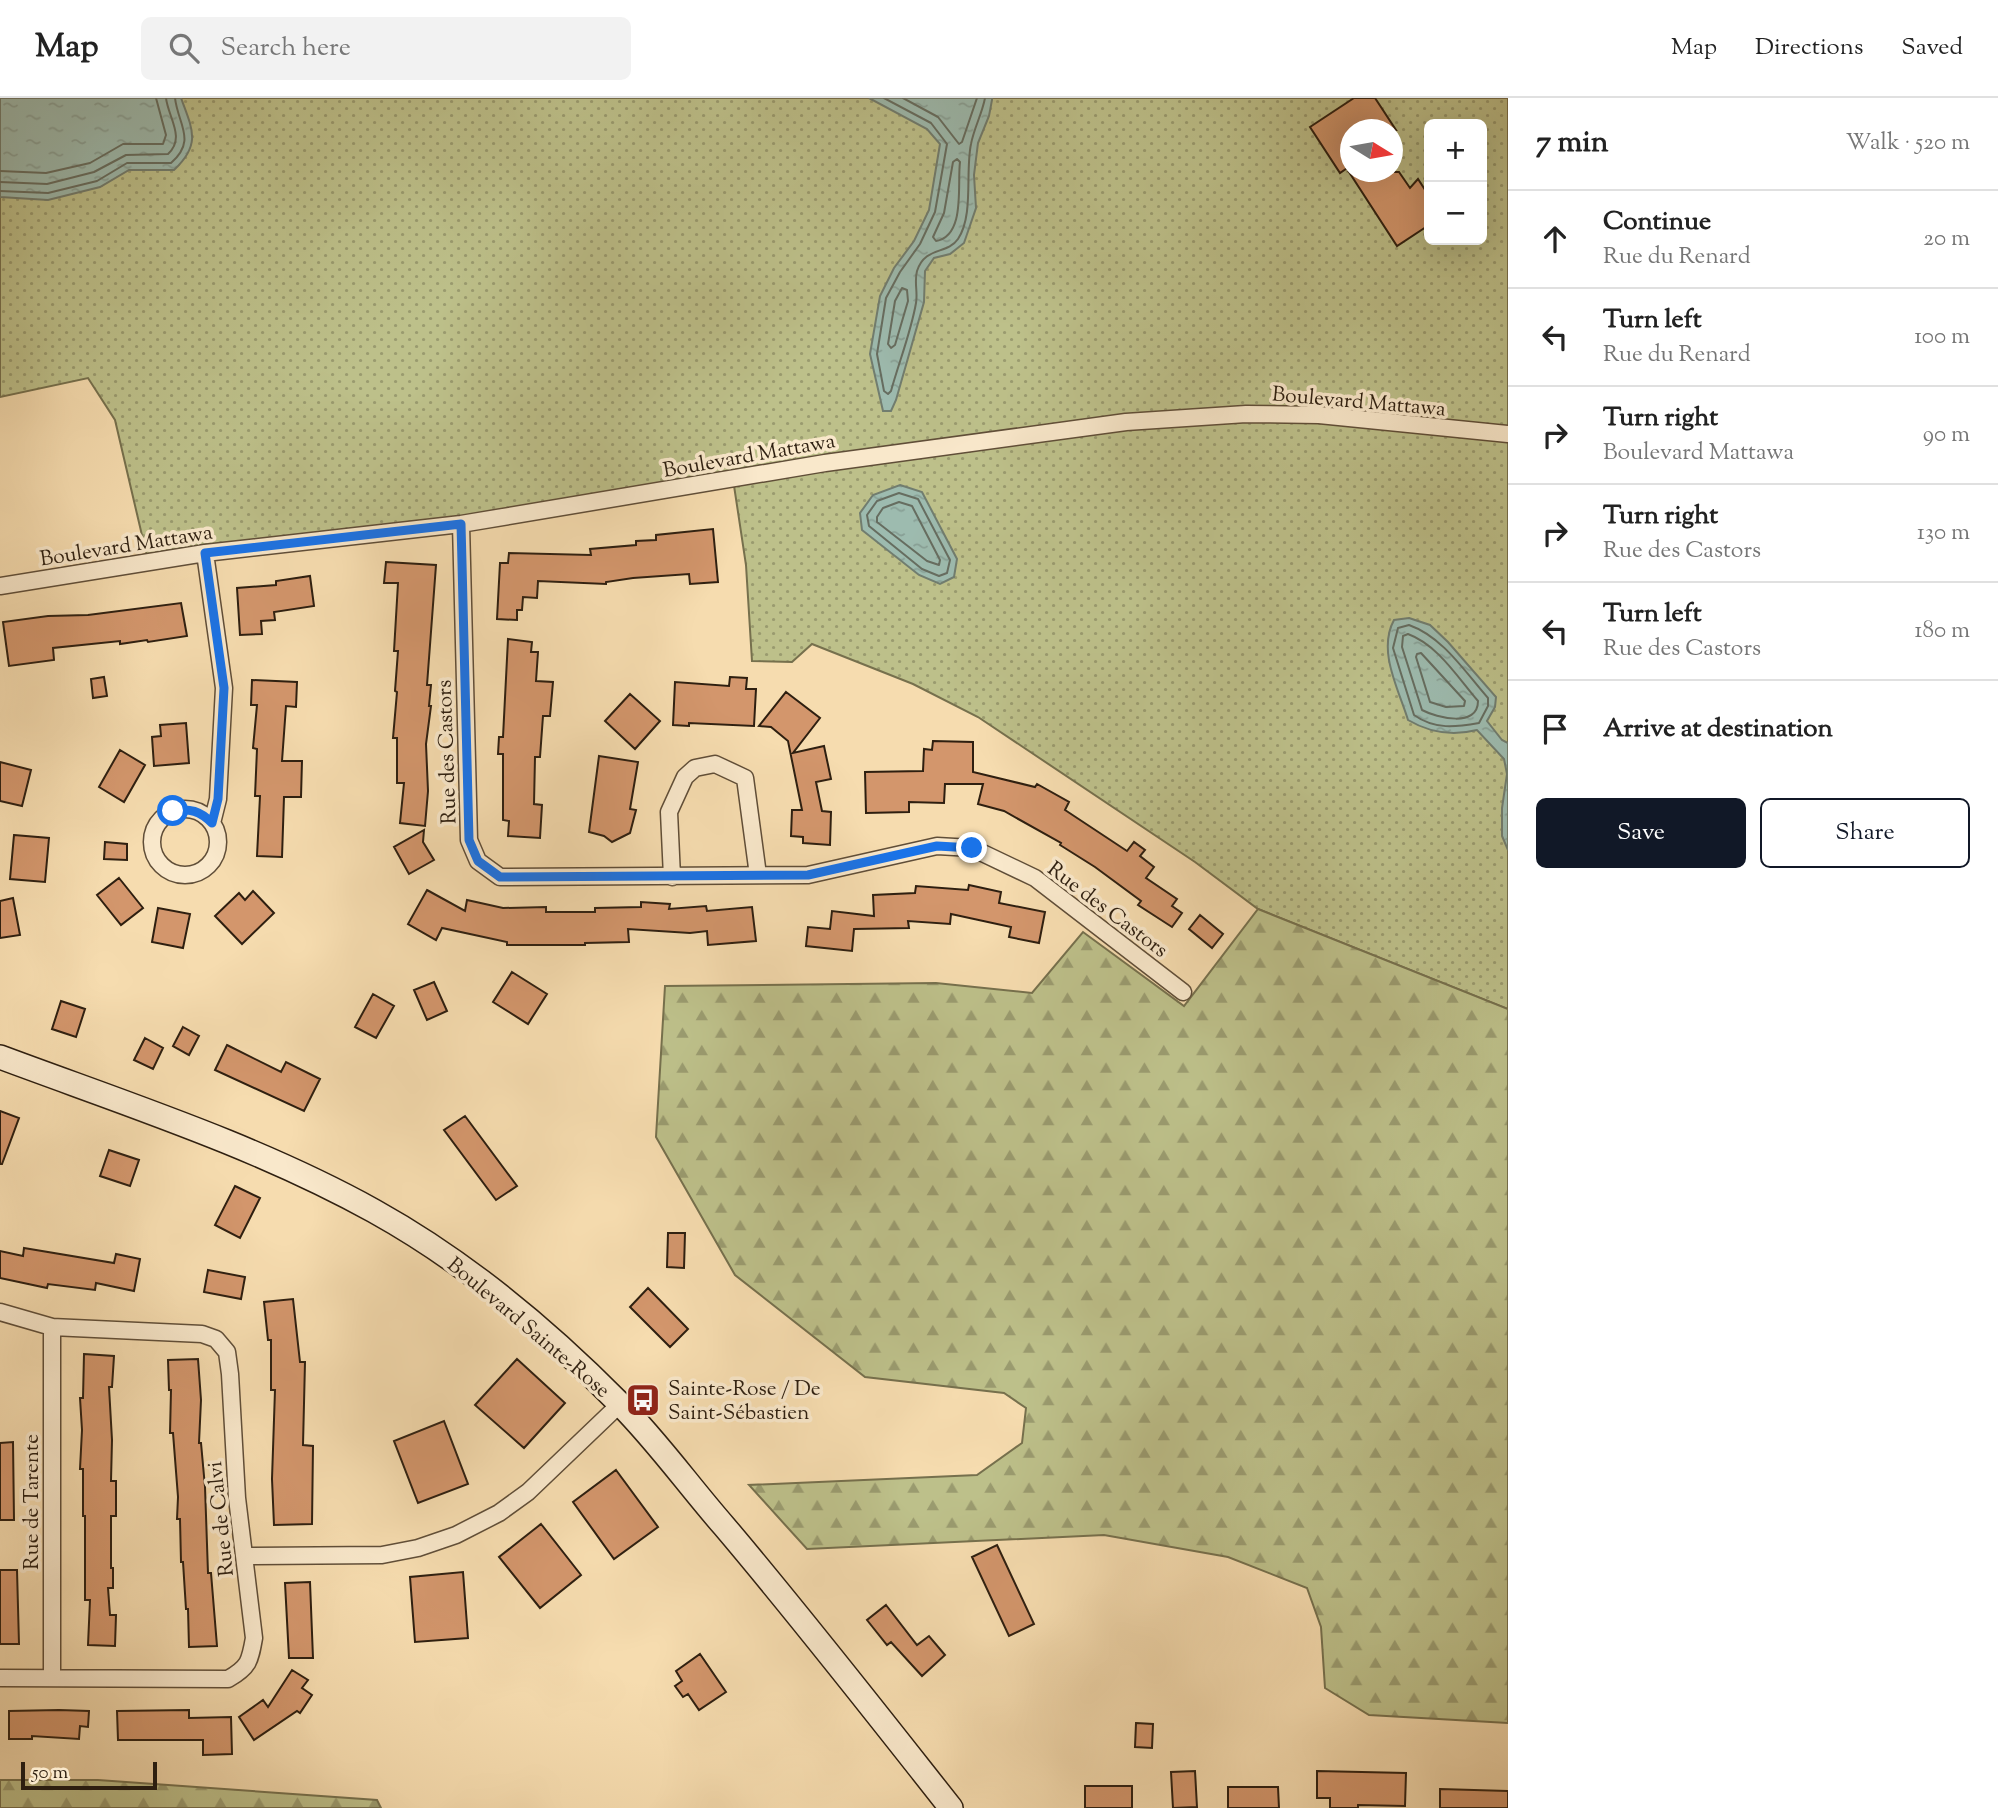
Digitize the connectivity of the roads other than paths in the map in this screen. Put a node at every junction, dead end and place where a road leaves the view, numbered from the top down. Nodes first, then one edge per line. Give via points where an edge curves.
1 (1508, 434) edge
2 (461, 524) junction
3 (205, 553) junction
4 (0, 586) edge
5 (212, 823) junction
6 (758, 876) junction
7 (672, 877) junction
8 (1183, 992) dead end
9 (0, 1057) edge
10 (0, 1312) edge
11 (52, 1327) junction
12 (620, 1404) junction
13 (245, 1556) junction
14 (52, 1677) junction
15 (0, 1678) edge
16 (951, 1808) edge

1 - 2 street, Boulevard Mattawa via 1319,415 1246,414 1126,422 825,463
2 - 3 street, Boulevard Mattawa
2 - 7 street, Rue des Castors via 469,840 478,861 500,877
3 - 4 street, Boulevard Mattawa
3 - 5 street via 224,688 218,799
5 - 5 street via 194,810 173,811 156,825 155,857 170,872 202,870 218,844
6 - 7 street, Rue des Castors
6 - 7 street via 745,778 715,764 695,768 685,777 669,812
6 - 8 street, Rue des Castors via 808,875 937,846 972,848 1035,878
9 - 12 street, Boulevard Sainte-Rose via 231,1145 375,1212 496,1293
10 - 11 street, Rue de Calvi
11 - 13 street, Rue de Calvi via 202,1334 216,1339 227,1352
11 - 14 street, Rue de Tarente
12 - 13 street via 528,1492 456,1535 382,1555
12 - 16 street, Boulevard Sainte-Rose via 808,1626
13 - 14 street, Rue de Calvi via 254,1638 244,1670 228,1679
14 - 15 street, Rue de Calvi

